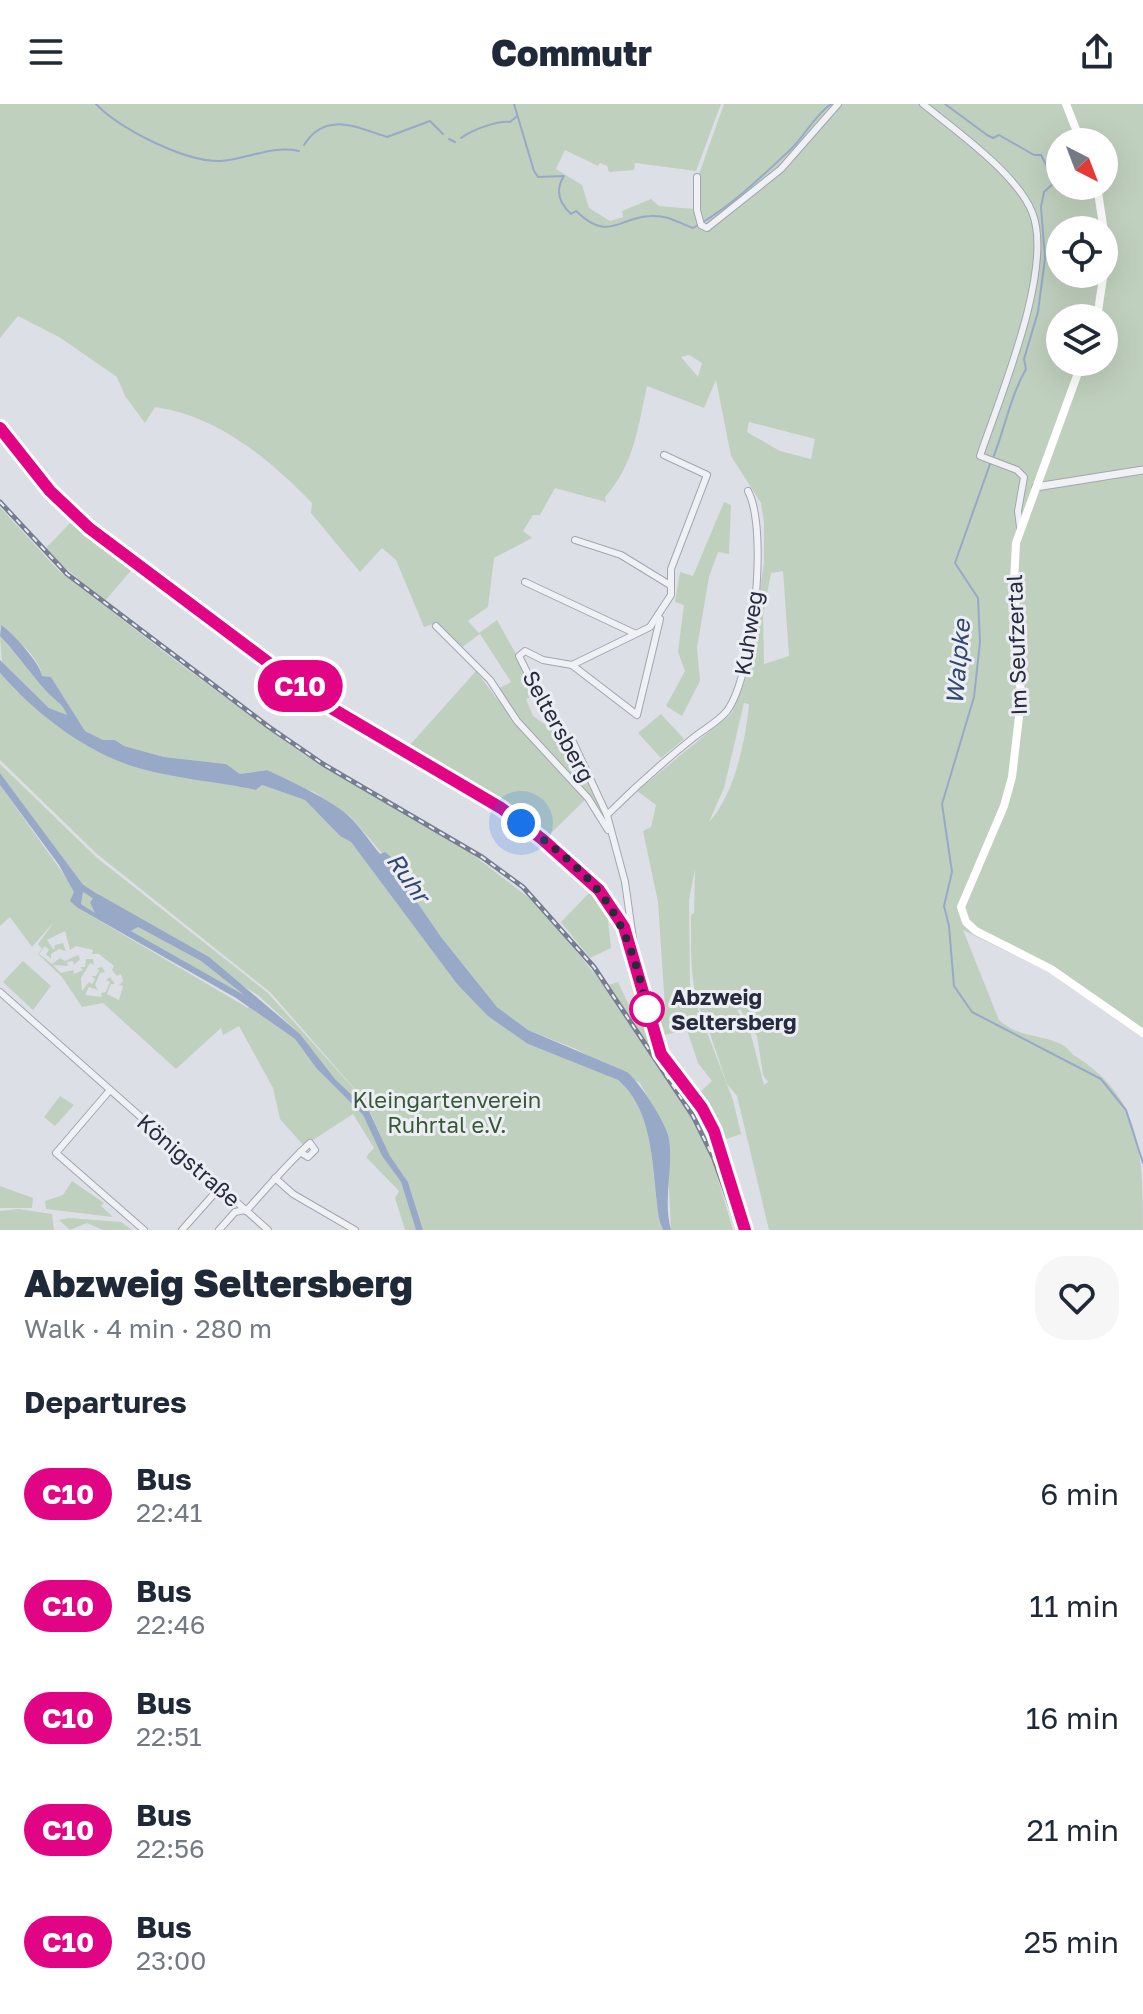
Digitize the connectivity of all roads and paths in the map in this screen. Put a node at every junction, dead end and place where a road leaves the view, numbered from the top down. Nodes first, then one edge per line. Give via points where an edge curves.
1 (838, 104) edge
2 (923, 104) edge
3 (1066, 104) edge
4 (1075, 128) edge
5 (697, 177) dead end
6 (1099, 200) edge
7 (1099, 304) edge
8 (1077, 376) edge
9 (0, 428) edge
10 (664, 455) dead end
11 (1143, 470) edge
12 (1036, 487) junction
13 (748, 491) dead end
14 (1020, 527) junction
15 (575, 540) dead end
16 (525, 582) dead end
17 (670, 585) junction
18 (660, 615) junction
19 (436, 626) dead end
20 (634, 633) junction
21 (572, 665) junction
22 (607, 815) junction
23 (614, 838) junction
24 (628, 925) junction
25 (0, 992) edge
26 (1143, 1033) edge
27 (110, 1090) junction
28 (300, 1152) dead end
29 (275, 1178) junction
30 (212, 1182) junction
31 (225, 1192) junction
32 (214, 1194) junction
33 (234, 1199) junction
34 (245, 1210) junction
35 (235, 1212) junction
36 (144, 1230) edge
37 (182, 1230) edge
38 (219, 1230) edge
39 (268, 1230) edge
40 (355, 1230) edge
41 (745, 1230) edge

1 - 5 street via 781,169 707,228 700,222
2 - 14 street via 1013,185 1032,210 1036,225 1033,287 980,456 1024,477
3 - 4 main road
6 - 7 main road via 1107,251
8 - 12 main road, Im Seufzertal
9 - 24 main road via 50,491 89,528 321,702 463,783 542,839 599,890
10 - 17 street via 707,475 671,569
11 - 12 street
12 - 14 main road, Im Seufzertal
13 - 22 street, Kuhweg via 756,505 760,538 739,688 721,717
14 - 26 main road, Im Seufzertal via 1013,562 1021,699 1012,777 992,838 961,900 963,915 976,931 1073,983
15 - 17 street via 621,555
16 - 20 street
17 - 18 street via 671,595
18 - 20 street, Seltersberg via 650,627
18 - 21 street via 637,715
19 - 23 street via 490,680 517,721 588,798
20 - 21 street, Seltersberg
21 - 22 street, Seltersberg via 525,651 519,656 551,720 573,742
22 - 23 street
23 - 24 street
24 - 41 main road via 658,1048 706,1115
25 - 27 street, Königstraße
27 - 30 street, Königstraße
27 - 36 street via 56,1153
28 - 29 street
29 - 34 street
29 - 40 street
30 - 31 street, Königstraße
30 - 32 street
31 - 32 street
31 - 33 street, Königstraße
32 - 37 street
33 - 34 street, Königstraße
33 - 35 street
34 - 35 street
34 - 39 street, Königstraße
35 - 38 street

